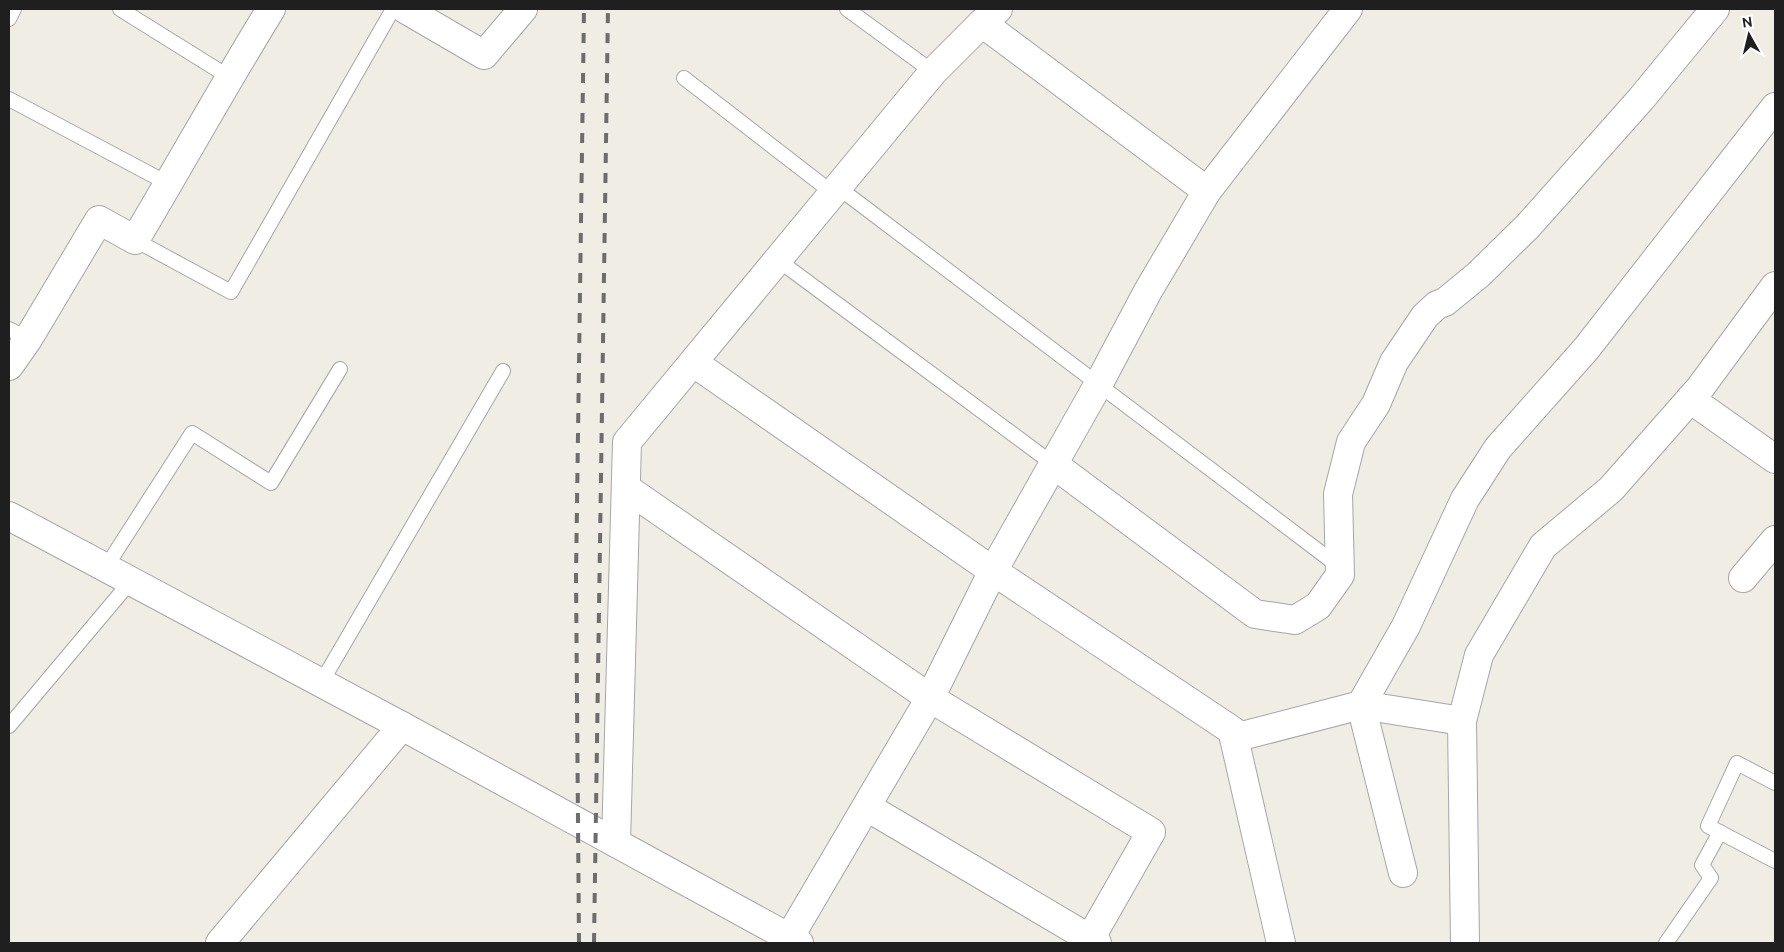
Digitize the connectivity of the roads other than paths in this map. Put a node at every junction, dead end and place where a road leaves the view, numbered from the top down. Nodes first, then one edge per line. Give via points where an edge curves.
1 (14, 9) edge
2 (120, 9) edge
3 (271, 9) edge
4 (393, 9) edge
5 (405, 9) edge
6 (523, 9) edge
7 (847, 9) edge
8 (1348, 9) edge
9 (1715, 9) edge
10 (990, 16) edge
11 (9, 19) edge
12 (933, 72) junction
13 (229, 77) junction
14 (684, 78) dead end
15 (9, 99) edge
16 (1775, 107) edge
17 (169, 184) junction
18 (836, 191) junction
19 (1207, 191) junction
20 (135, 240) junction
21 (778, 260) junction
22 (1775, 286) edge
23 (18, 334) edge
24 (694, 364) junction
25 (9, 366) edge
26 (340, 369) dead end
27 (503, 371) dead end
28 (1098, 385) junction
29 (1690, 399) junction
30 (1775, 459) edge
31 (1053, 464) junction
32 (626, 488) junction
33 (9, 516) edge
34 (1775, 540) edge
35 (106, 567) junction
36 (1341, 568) junction
37 (993, 571) junction
38 (1743, 578) dead end
39 (131, 581) junction
40 (321, 683) junction
41 (930, 698) junction
42 (1361, 705) junction
43 (1462, 722) junction
44 (9, 726) edge
45 (402, 726) junction
46 (1234, 738) junction
47 (1775, 783) edge
48 (867, 807) junction
49 (1720, 832) junction
50 (616, 844) junction
51 (1775, 861) edge
52 (1403, 873) dead end
53 (794, 941) edge
54 (1093, 941) edge
55 (220, 943) edge
56 (1281, 943) edge
57 (1465, 943) edge
58 (1666, 943) edge

1 - 11 lane
2 - 13 lane
3 - 13 street
4 - 20 lane via 231,292
5 - 6 street via 484,55
7 - 12 lane
8 - 19 street
9 - 36 street via 1641,100 1528,226 1478,275 1425,316 1404,346 1376,404 1351,442 1338,494
10 - 12 street
10 - 19 street
12 - 18 street
13 - 17 street
14 - 18 lane
15 - 17 lane
16 - 42 street via 1586,349 1498,448 1465,499 1406,626
17 - 20 street
18 - 21 street
18 - 28 lane
19 - 28 street
20 - 23 street via 99,220
21 - 24 street
21 - 31 lane
22 - 29 street
23 - 25 street
24 - 32 street via 627,442
24 - 37 street
26 - 35 lane via 271,482 192,433
27 - 40 lane
28 - 31 street
28 - 36 lane
29 - 30 street
29 - 43 street via 1611,489 1543,546 1479,655
31 - 36 street via 1255,614 1295,620 1318,606 1340,575
31 - 37 street
32 - 41 street
32 - 50 street
33 - 35 street
34 - 38 street
35 - 39 street
37 - 41 street
37 - 46 street via 1233,731
39 - 40 street
39 - 44 lane
40 - 45 street
41 - 48 street
41 - 54 street via 1151,832
42 - 43 street
42 - 46 street
42 - 52 street
43 - 57 street
45 - 50 street
45 - 55 street
46 - 56 street
47 - 49 lane via 1737,763 1708,826
48 - 53 street
48 - 54 street
49 - 51 lane
49 - 58 lane via 1702,865 1711,878
50 - 53 street

